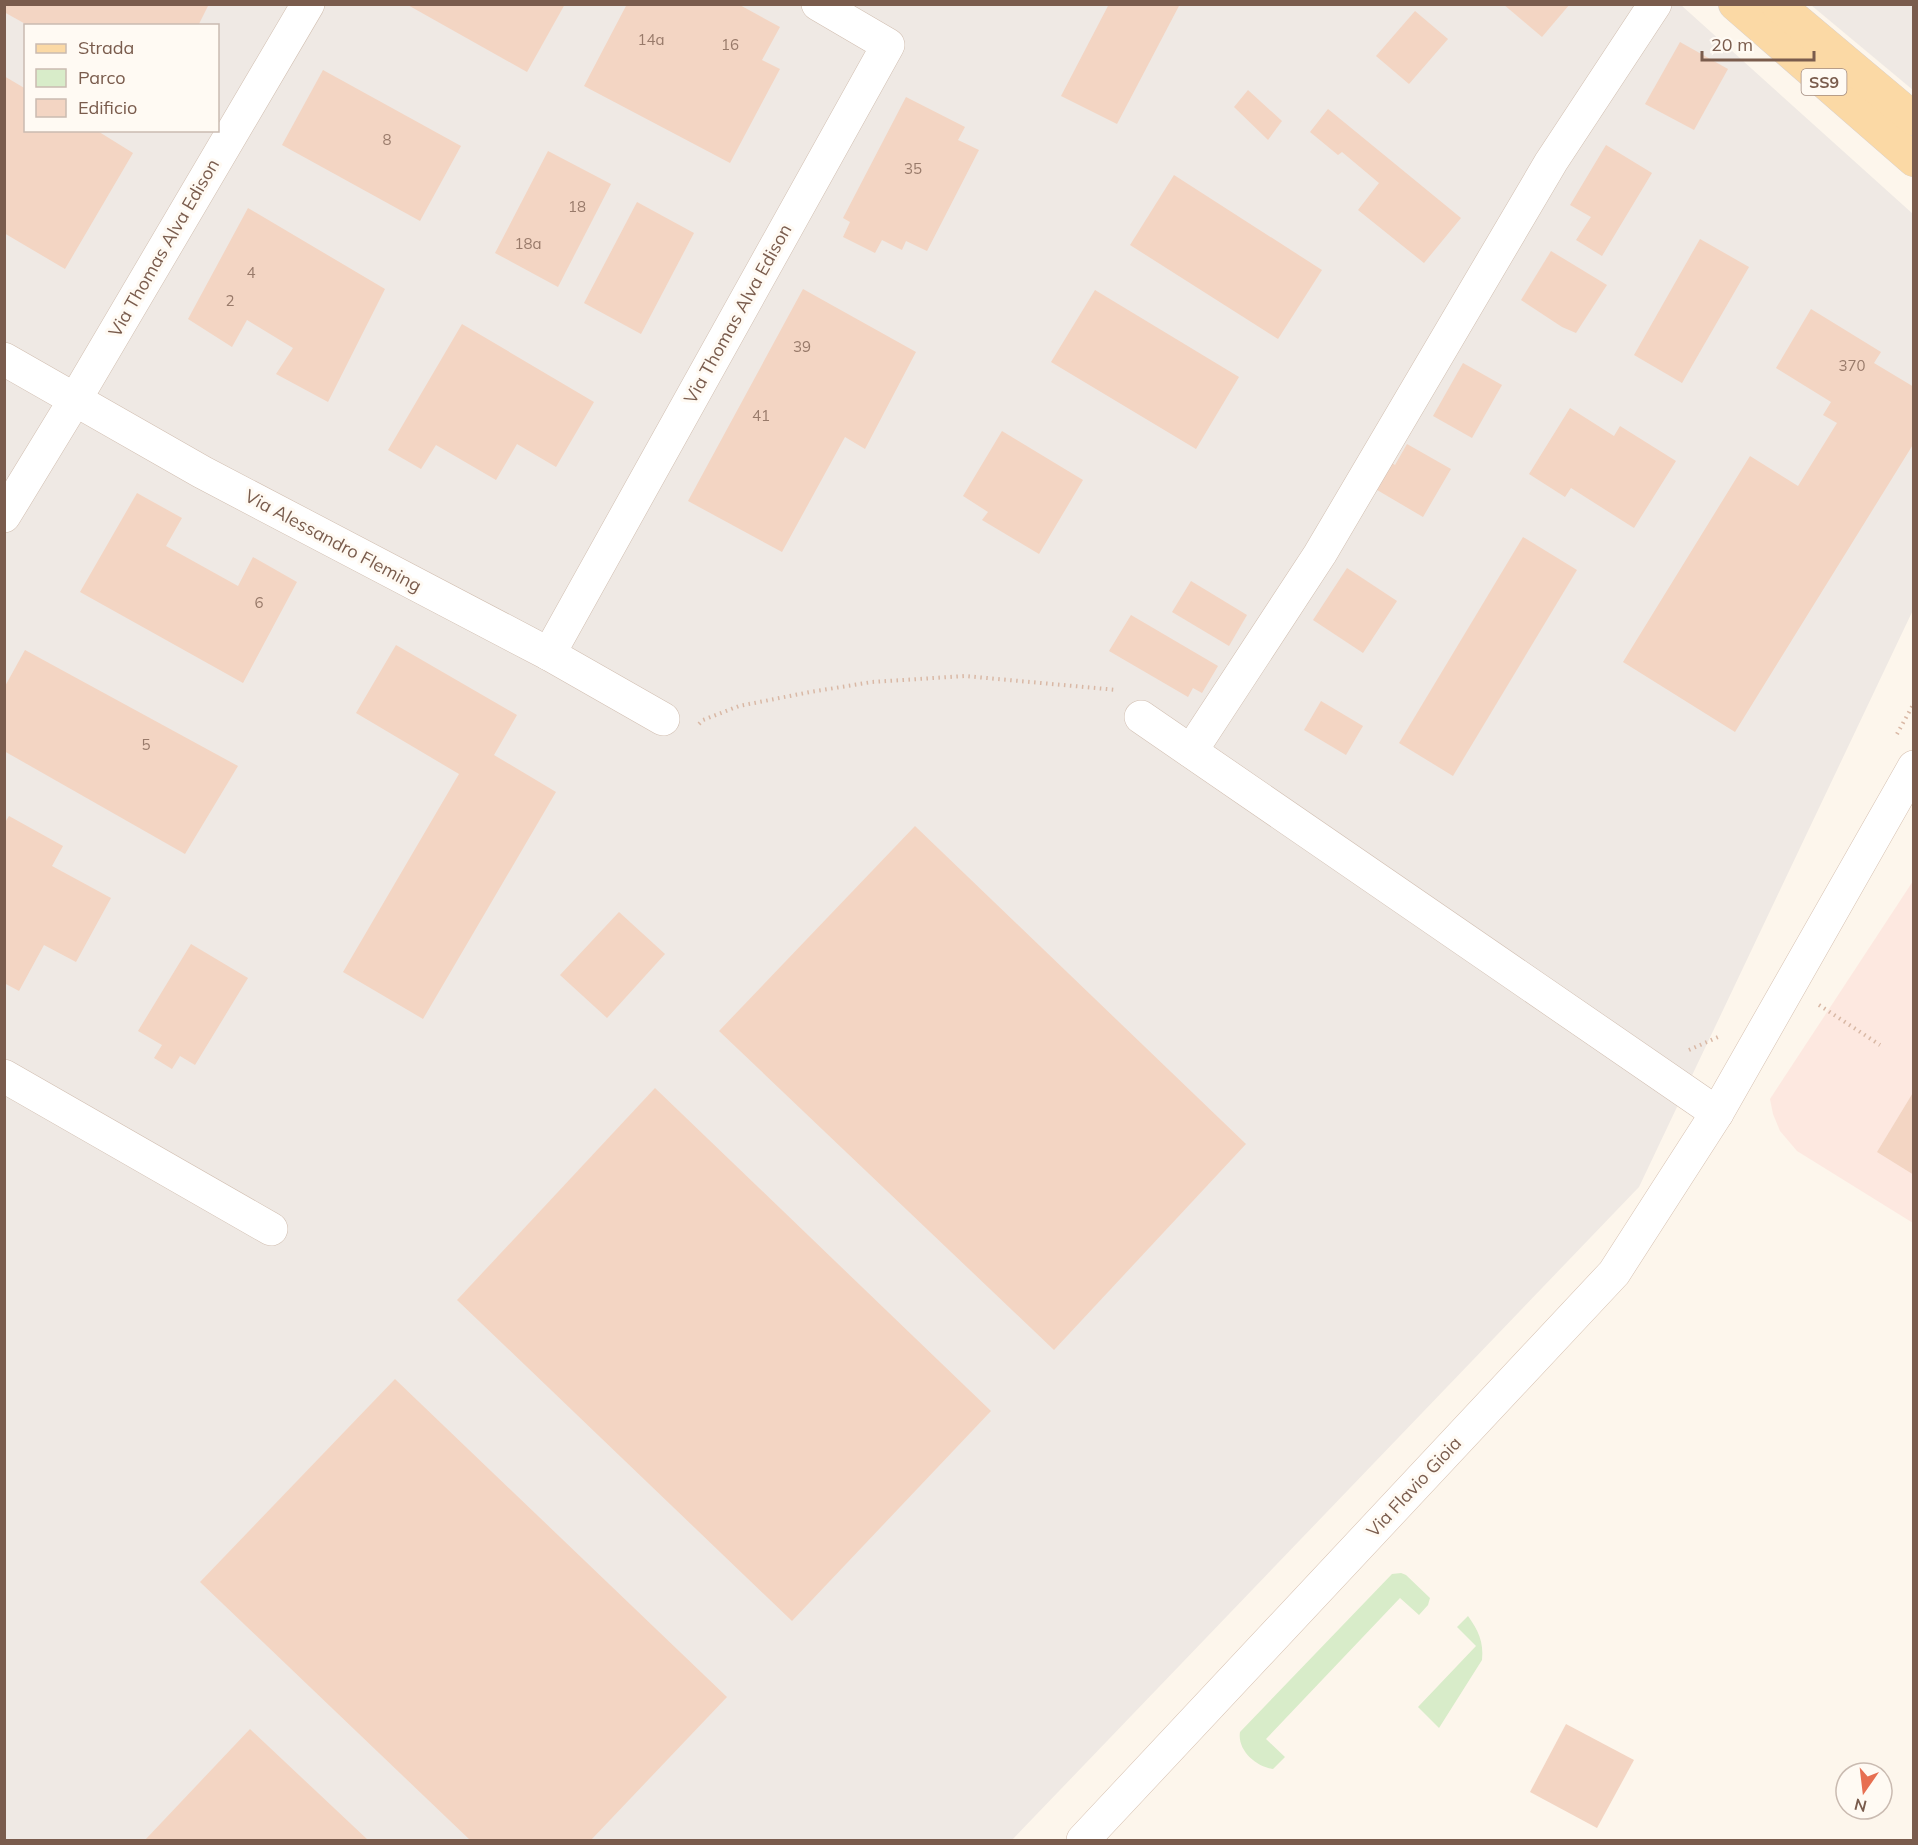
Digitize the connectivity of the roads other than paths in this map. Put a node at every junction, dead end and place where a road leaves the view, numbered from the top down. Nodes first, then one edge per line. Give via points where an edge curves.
1 (308, 4) edge
2 (818, 4) edge
3 (1656, 4) edge
4 (1735, 4) edge
5 (1777, 4) edge
6 (1914, 119) edge
7 (1914, 160) edge
8 (4, 359) edge
9 (76, 398) junction
10 (4, 516) edge
11 (549, 654) junction
12 (1142, 717) dead end
13 (663, 719) dead end
14 (1191, 751) junction
15 (1914, 767) edge
16 (4, 1076) edge
17 (1717, 1113) junction
18 (272, 1229) dead end
19 (1083, 1840) edge

1 - 9 street, Via Thomas Alva Edison
2 - 11 street, Via Thomas Alva Edison via 888,45
3 - 14 street via 1551,162 1320,554
4 - 7 main road, SS9
5 - 6 main road, SS9
8 - 9 street, Via Alessandro Fleming
9 - 10 street, Via Thomas Alva Edison
9 - 11 street, Via Alessandro Fleming via 202,472
11 - 13 street, Via Alessandro Fleming
12 - 14 street
14 - 17 street
15 - 17 street, Via Flavio Gioia
16 - 18 street
17 - 19 street, Via Flavio Gioia via 1614,1273

